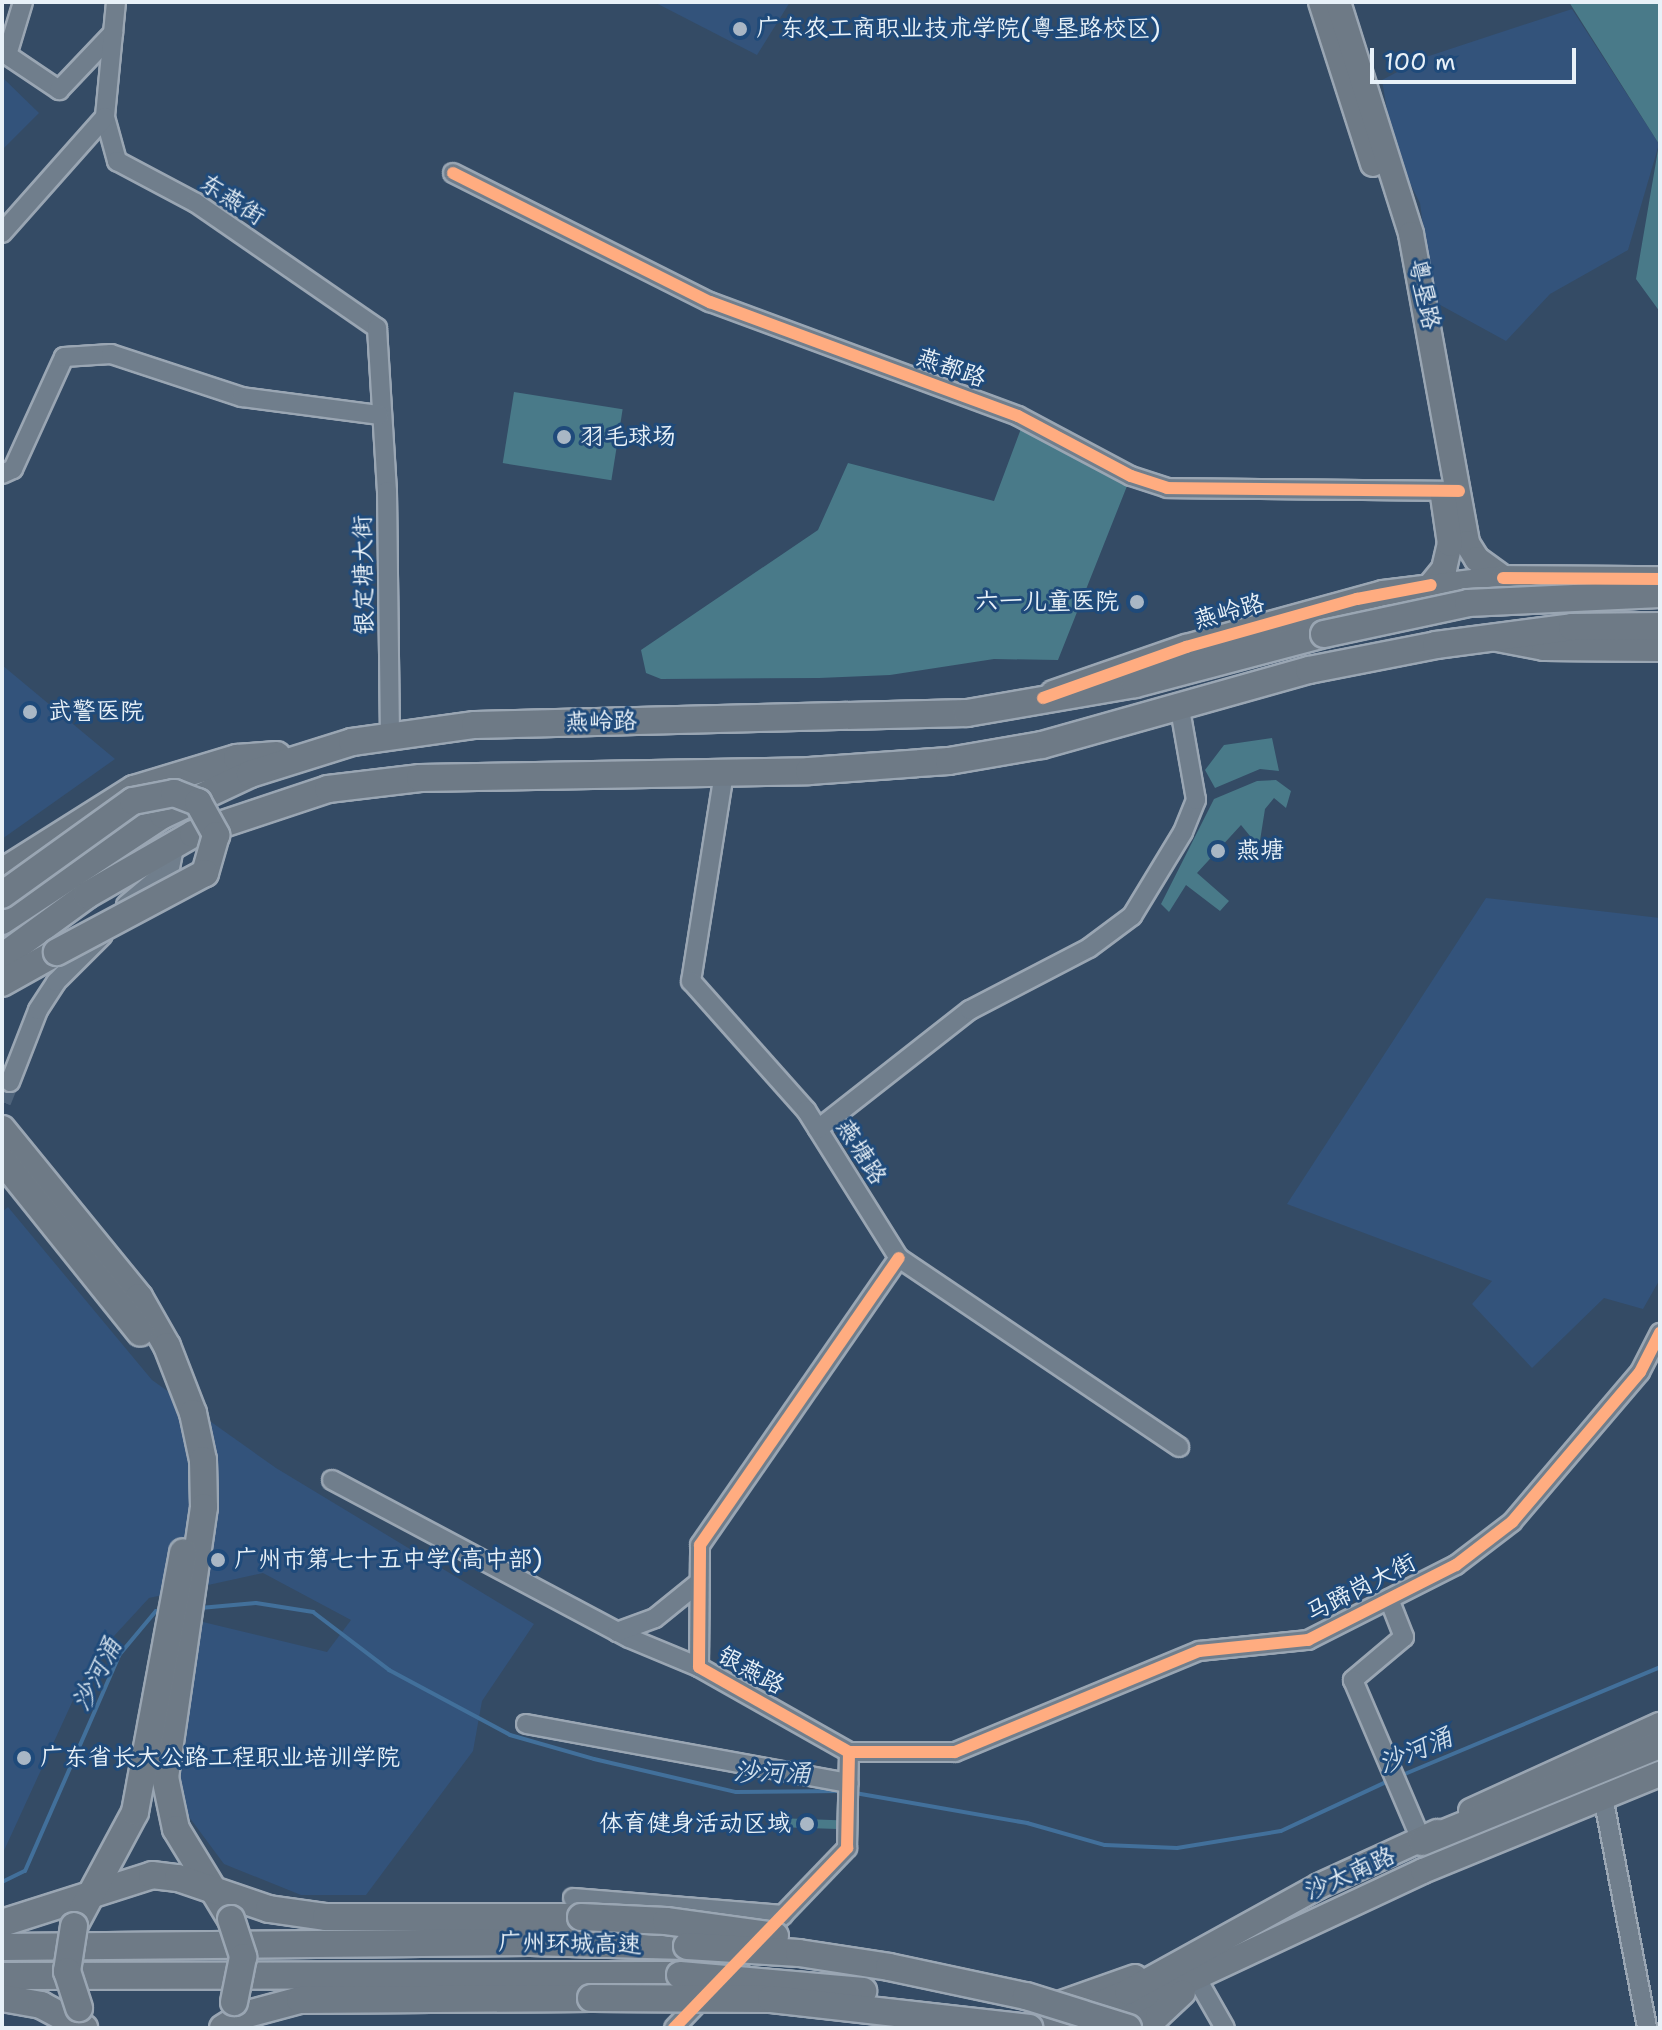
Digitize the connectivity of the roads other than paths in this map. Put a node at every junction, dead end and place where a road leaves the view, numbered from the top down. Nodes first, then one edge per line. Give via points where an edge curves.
1 (23, 2) edge
2 (116, 2) edge
3 (1321, 2) edge
4 (1338, 2) edge
5 (113, 33) junction
6 (105, 117) junction
7 (453, 173) dead end
8 (2, 233) edge
9 (379, 415) junction
10 (2, 474) edge
11 (1451, 491) junction
12 (1503, 578) junction
13 (1660, 579) edge
14 (1431, 585) junction
15 (1660, 594) edge
16 (1660, 626) edge
17 (1486, 637) junction
18 (1660, 649) edge
19 (1043, 698) junction
20 (1179, 704) junction
21 (390, 735) junction
22 (304, 755) junction
23 (724, 773) junction
24 (175, 843) junction
25 (2, 872) edge
26 (2, 895) edge
27 (2, 921) edge
28 (2, 957) edge
29 (2, 983) edge
30 (10, 1082) dead end
31 (2, 1129) edge
32 (818, 1129) junction
33 (2, 1160) edge
34 (64, 1218) junction
35 (899, 1258) junction
36 (1660, 1333) edge
37 (1179, 1447) dead end
38 (332, 1480) dead end
39 (697, 1584) junction
40 (1389, 1599) junction
41 (617, 1632) junction
42 (699, 1667) junction
43 (526, 1724) dead end
44 (1660, 1725) edge
45 (1660, 1745) edge
46 (849, 1752) junction
47 (1660, 1774) edge
48 (849, 1783) junction
49 (1605, 1807) dead end
50 (176, 1829) junction
51 (126, 1833) junction
52 (1422, 1842) junction
53 (125, 1879) junction
54 (203, 1887) junction
55 (91, 1892) junction
56 (573, 1898) dead end
57 (269, 1909) junction
58 (43, 1912) junction
59 (783, 1915) junction
60 (2, 1923) edge
61 (74, 1926) junction
62 (2, 1947) edge
63 (1161, 1972) junction
64 (2, 1976) edge
65 (1197, 1979) junction
66 (1026, 1996) junction
67 (2, 1998) edge
68 (78, 2022) edge
69 (226, 2023) edge
70 (96, 2028) edge
71 (674, 2028) edge
72 (1005, 2028) edge
73 (1030, 2028) edge
74 (1042, 2028) edge
75 (1088, 2028) edge
76 (1131, 2028) edge
77 (1225, 2028) edge
78 (1647, 2028) edge

1 - 5 street via 7,55 59,90
2 - 5 street, 东燕街
3 - 11 main road, 粤垦路 via 1402,259
4 - 11 main road, 粤垦路 via 1411,234
5 - 6 street, 东燕街
6 - 8 street
6 - 9 street, 东燕街 via 117,161 196,203 377,328
7 - 11 street, 燕都路 via 710,302 1018,416 1131,476 1167,488
9 - 10 street via 242,397 111,354 64,357 13,469
9 - 21 street, 银定塘大街 via 387,491
11 - 12 main road, 粤垦路 via 1471,551
11 - 14 main road, 粤垦路 via 1450,544 1444,569
12 - 13 main road, 燕岭路
12 - 14 main road, 燕岭路
14 - 19 main road, 燕岭路 via 1357,599 1186,647
15 - 19 highway, bridge via 1468,603 1135,684
16 - 17 highway via 1572,627
17 - 18 main road via 1544,648
17 - 20 highway via 1309,670
19 - 21 highway, 燕岭路 via 967,713 885,719 566,722
20 - 23 highway via 987,756 874,768
20 - 32 street via 1196,800 1183,832 1132,916 1089,948 970,1010
21 - 22 highway, 燕岭路
22 - 25 highway via 237,758 134,789
22 - 27 highway, 燕岭路 via 217,787 135,830
23 - 24 highway via 432,777 362,783 269,805
23 - 32 street, 燕塘路 via 691,981
24 - 28 highway via 87,895
24 - 30 street via 170,868 128,903 56,982 38,1010
26 - 29 highway, bridge via 133,801 174,793 198,802 216,835 205,873
31 - 34 highway
32 - 35 street, 燕塘路
33 - 34 highway
34 - 50 highway via 126,1278 167,1346 189,1398 203,1460 194,1597 165,1777
34 - 51 highway via 145,1340 172,1392 187,1449 186,1536 143,1776
35 - 37 street, 燕塘路
35 - 39 street, 银燕路 via 700,1545
36 - 40 street, 马蹄岗大街 via 1640,1372 1512,1522 1456,1565
38 - 41 street
39 - 41 street via 655,1618
39 - 42 street, 银燕路
40 - 46 street, 马蹄岗大街 via 1308,1640 1199,1651 955,1752
40 - 52 street via 1404,1637 1353,1680
41 - 42 street
42 - 46 street, 银燕路
43 - 48 street
44 - 52 main road, 沙太南路 via 1513,1790
45 - 52 highway
46 - 48 street
47 - 65 main road, 沙太南路 via 1423,1871
48 - 59 street via 847,1848
49 - 78 street
50 - 54 highway
50 - 57 highway via 220,1880
51 - 55 highway
51 - 58 highway via 83,1886
52 - 63 main road, 沙太南路 via 1319,1886
53 - 54 highway via 160,1875
53 - 55 highway
53 - 61 highway via 94,1898
54 - 57 highway
54 - 69 highway, bridge via 231,1919 243,1966
55 - 58 highway
55 - 61 highway
56 - 59 street
57 - 66 highway, bridge via 326,1917 666,1921 834,1947
58 - 60 highway
59 - 71 street
61 - 68 highway, bridge via 67,1971
62 - 66 highway, 广州环城高速, bridge via 530,1942 687,1946 861,1962
63 - 72 main road via 1092,1989
63 - 74 main road, 沙太南路
64 - 73 highway, 广州环城高速, bridge via 680,1975 859,1990
65 - 75 main road, 沙太南路
65 - 76 main road via 1158,2016
65 - 77 street
66 - 76 highway, 广州环城高速, bridge
67 - 68 highway via 41,2005
68 - 70 highway
69 - 73 highway, bridge via 300,2000 722,1997 926,2013

